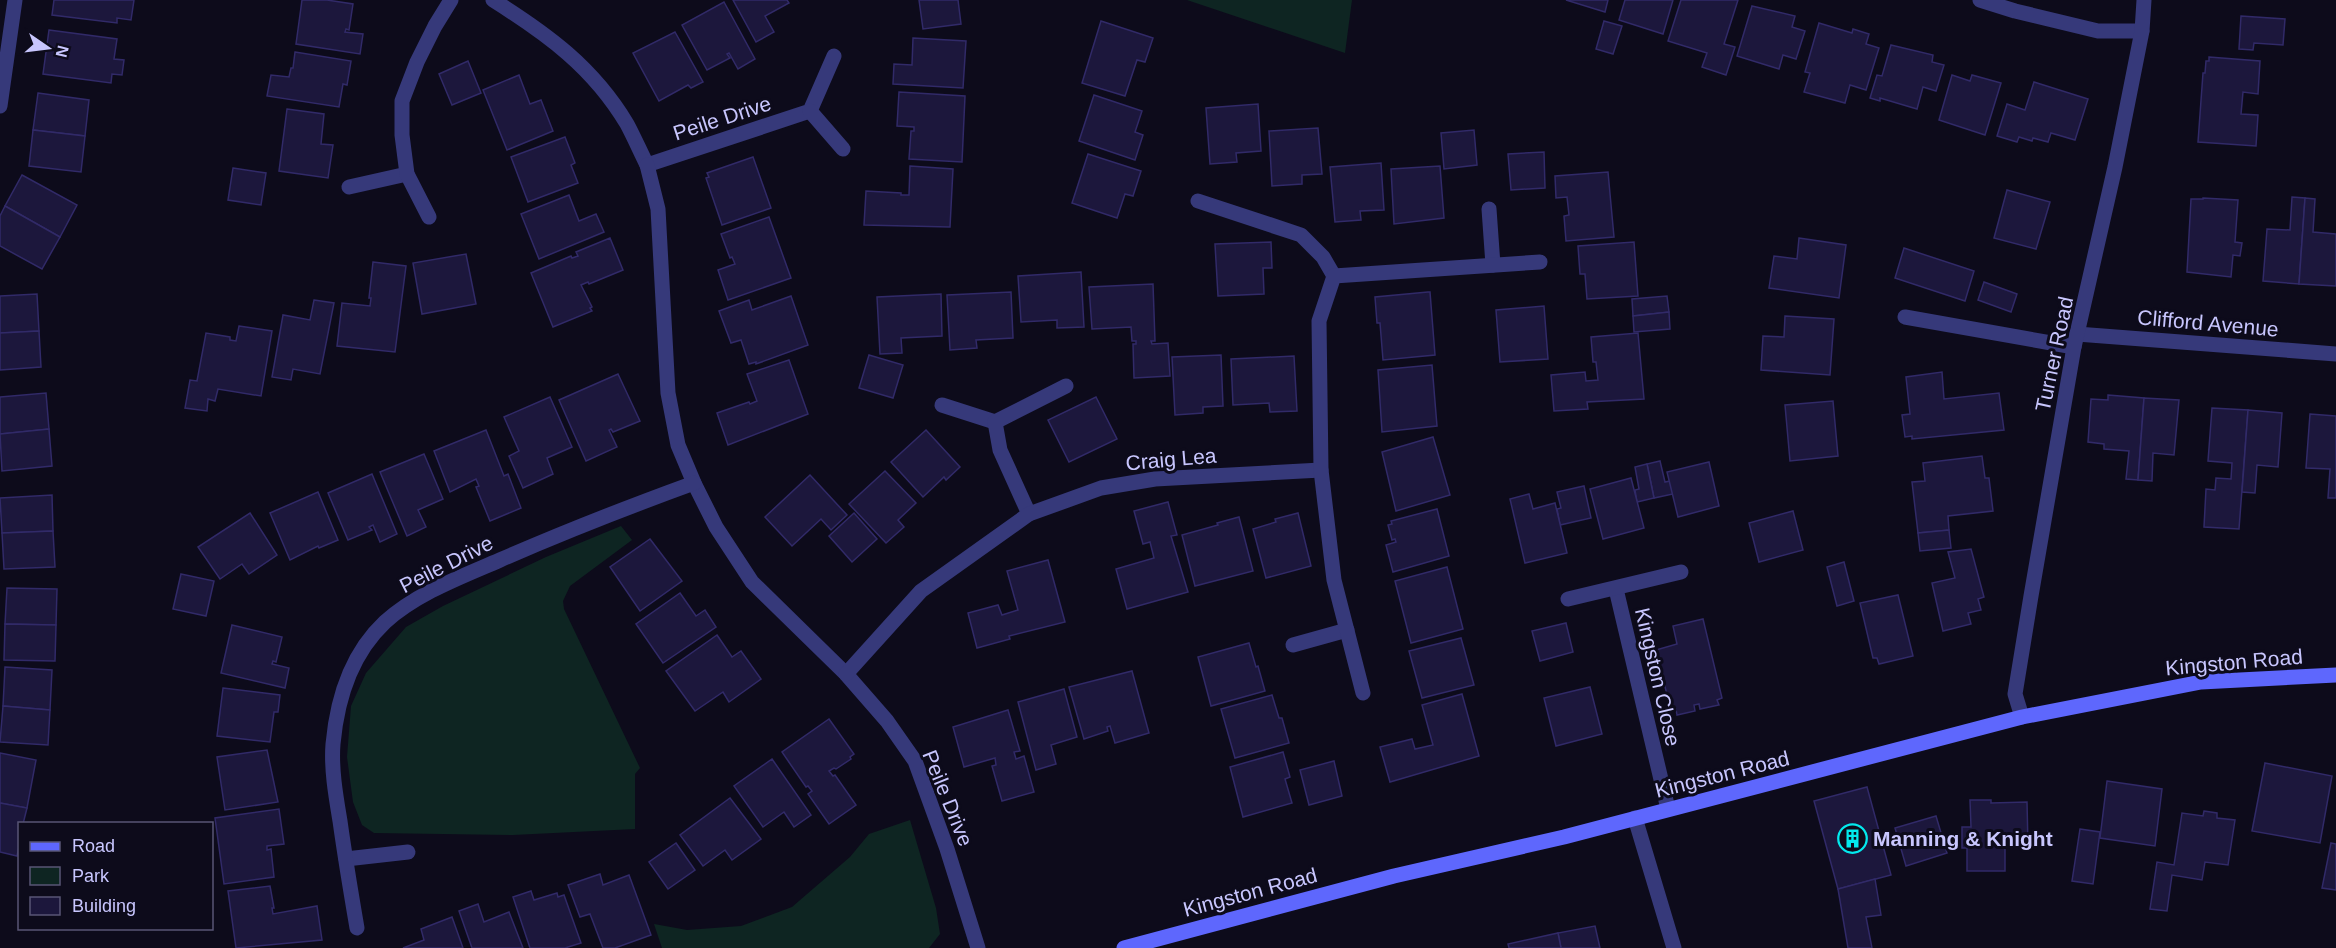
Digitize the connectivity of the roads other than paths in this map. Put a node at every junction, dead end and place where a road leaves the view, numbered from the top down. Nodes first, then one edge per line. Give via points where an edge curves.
1 (15, 0) edge
2 (451, 0) edge
3 (493, 0) edge
4 (1980, 0) edge
5 (2144, 0) edge
6 (2142, 31) junction
7 (834, 56) dead end
8 (0, 106) edge
9 (810, 111) junction
10 (843, 149) dead end
11 (647, 165) junction
12 (407, 174) junction
13 (349, 187) dead end
14 (1198, 201) dead end
15 (1490, 209) dead end
16 (429, 217) dead end
17 (1540, 262) dead end
18 (1493, 265) junction
19 (1334, 276) junction
20 (1905, 316) dead end
21 (2076, 340) junction
22 (2336, 354) edge
23 (1066, 386) dead end
24 (942, 405) dead end
25 (995, 422) junction
26 (1321, 470) junction
27 (694, 483) junction
28 (1029, 514) junction
29 (1682, 572) dead end
30 (1616, 589) junction
31 (1568, 600) dead end
32 (1347, 630) junction
33 (1293, 645) dead end
34 (846, 674) junction
35 (2336, 675) edge
36 (1363, 693) dead end
37 (2022, 717) junction
38 (1668, 809) junction
39 (1635, 818) junction
40 (408, 852) dead end
41 (346, 859) junction
42 (357, 928) dead end
43 (978, 948) edge
44 (1124, 948) edge
45 (1674, 948) edge

1 - 8 street
2 - 12 street via 417,62 402,101
3 - 11 street, Peile Drive via 543,32 578,62 627,124
4 - 6 street via 2098,31
5 - 6 street, Turner Road
6 - 21 street, Turner Road
7 - 9 street
9 - 10 street
9 - 11 street, Peile Drive
11 - 27 street, Peile Drive via 658,209 668,393 678,445
12 - 13 street
12 - 16 street
14 - 19 street via 1300,235 1323,256
15 - 18 street
17 - 18 street
18 - 19 street
19 - 26 street via 1319,321
20 - 21 street, Clifford Avenue
21 - 22 street, Clifford Avenue
21 - 37 street, Turner Road via 2015,694
23 - 25 street
24 - 25 street
25 - 28 street via 1000,450
26 - 28 street, Craig Lea via 1155,479 1101,488
26 - 32 street via 1334,580
27 - 34 street, Peile Drive via 716,527 752,582
27 - 41 street, Peile Drive via 593,520 471,572 414,600 384,623 355,663 337,712 334,772
28 - 34 street, Craig Lea via 921,591
29 - 30 street, Kingston Close
30 - 31 street, Kingston Close
30 - 38 street, Kingston Close
32 - 33 street
32 - 36 street
34 - 43 street, Peile Drive via 915,761
35 - 37 street, Kingston Road via 2201,682
37 - 38 street, Kingston Road
38 - 39 street, Kingston Road
39 - 44 street, Kingston Road via 1394,876
39 - 45 street
40 - 41 street
41 - 42 street, Peile Drive

